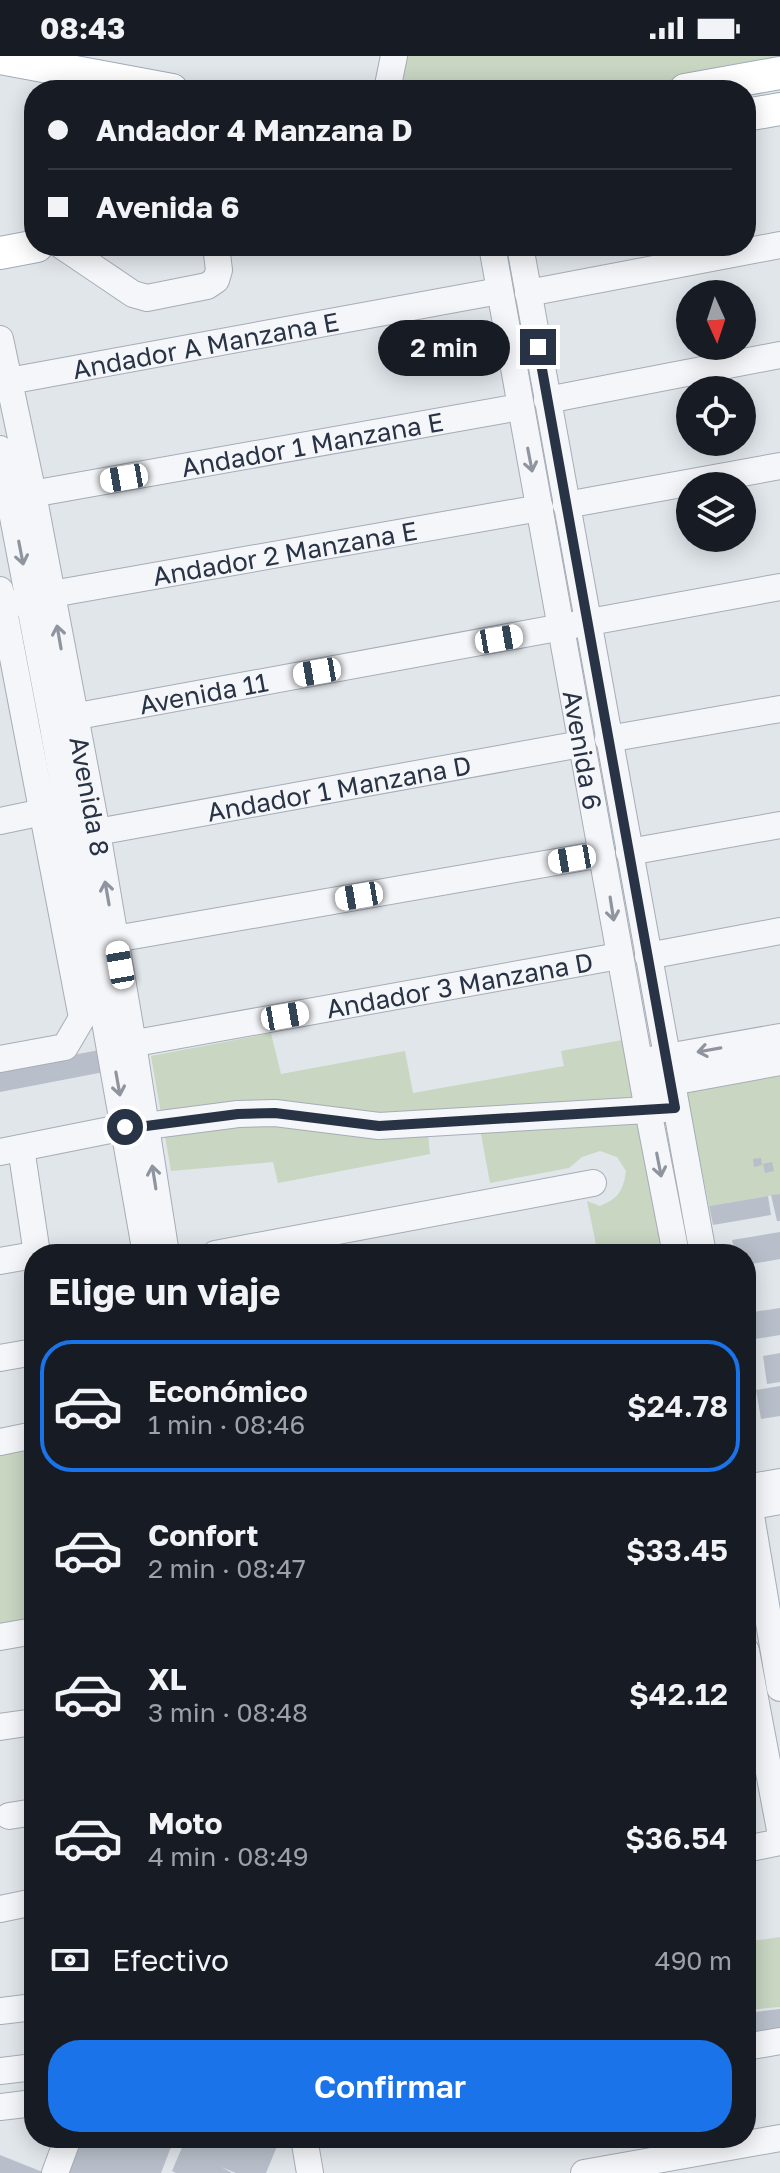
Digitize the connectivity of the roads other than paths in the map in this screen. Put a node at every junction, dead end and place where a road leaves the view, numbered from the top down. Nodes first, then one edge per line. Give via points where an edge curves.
1 (394, 56) edge
2 (0, 58) edge
3 (80, 73) edge
4 (780, 73) edge
5 (118, 80) edge
6 (389, 80) edge
7 (741, 80) edge
8 (780, 109) edge
9 (756, 113) edge
10 (780, 245) edge
11 (24, 248) edge
12 (756, 250) edge
13 (0, 253) edge
14 (77, 256) edge
15 (217, 256) edge
16 (494, 256) edge
17 (522, 256) edge
18 (722, 256) edge
19 (499, 291) junction
20 (528, 293) junction
21 (0, 339) edge
22 (780, 355) edge
23 (9, 381) junction
24 (547, 400) junction
25 (520, 407) junction
26 (0, 449) edge
27 (780, 466) edge
28 (21, 496) junction
29 (566, 505) junction
30 (540, 508) junction
31 (780, 587) edge
32 (41, 596) junction
33 (1, 601) edge
34 (587, 622) junction
35 (560, 627) junction
36 (780, 709) edge
37 (63, 719) junction
38 (608, 739) junction
39 (581, 744) junction
40 (43, 812) junction
41 (0, 821) edge
42 (780, 825) edge
43 (97, 832) junction
44 (629, 852) junction
45 (602, 854) junction
46 (780, 931) edge
47 (115, 939) junction
48 (619, 956) junction
49 (648, 956) junction
50 (780, 1037) edge
51 (122, 1045) junction
52 (0, 1059) edge
53 (780, 1062) edge
54 (671, 1083) junction
55 (643, 1087) junction
56 (136, 1126) junction
57 (11, 1150) edge
58 (593, 1183) dead end
59 (33, 1244) edge
60 (145, 1244) edge
61 (164, 1244) edge
62 (268, 1244) edge
63 (674, 1244) edge
64 (701, 1244) edge
65 (24, 1257) edge
66 (0, 1261) edge
67 (24, 1354) edge
68 (0, 1358) edge
69 (24, 1437) edge
70 (0, 1442) edge
71 (780, 1482) edge
72 (756, 1491) edge
73 (756, 1497) edge
74 (780, 1501) edge
75 (756, 1537) edge
76 (774, 1620) edge
77 (24, 1633) edge
78 (0, 1637) edge
79 (780, 1688) edge
80 (24, 1723) edge
81 (0, 1727) edge
82 (756, 1741) edge
83 (780, 1830) edge
84 (780, 1842) edge
85 (756, 1847) edge
86 (24, 1904) edge
87 (0, 1909) edge
88 (24, 2008) edge
89 (0, 2011) edge
90 (780, 2041) edge
91 (756, 2045) edge
92 (24, 2068) edge
93 (0, 2071) edge
94 (24, 2104) edge
95 (0, 2107) edge
96 (780, 2138) edge
97 (756, 2142) edge
98 (64, 2148) edge
99 (306, 2148) edge
100 (724, 2148) edge
101 (55, 2173) edge
102 (310, 2173) edge
103 (584, 2173) edge

1 - 6 street
2 - 3 main road
3 - 5 main road
4 - 7 main road
8 - 9 main road
10 - 12 street
11 - 13 main road
14 - 15 street via 147,298 207,286 216,280
16 - 19 street, Avenida 6
17 - 20 street, Avenida 6
18 - 20 street
19 - 23 street, Andador A Manzana E
19 - 25 street, Avenida 6
20 - 24 street, Avenida 6
21 - 23 street, Avenida 8
22 - 24 street
23 - 28 street, Avenida 8
24 - 29 street, Avenida 6
25 - 28 street, Andador 1 Manzana E
25 -> 30 street, Avenida 6
26 - 28 street, Avenida 8
27 - 29 street
28 - 32 street, Avenida 8
29 - 34 street, Avenida 6
30 - 32 street, Andador 2 Manzana E
30 - 35 street, Avenida 6
31 - 34 street, Avenida 11
32 - 33 street, Andador 2 Manzana E
32 - 37 street, Avenida 8
33 - 40 street
34 - 35 street, Avenida 11
34 - 38 street, Avenida 6
35 - 37 street, Avenida 11
35 - 39 street, Avenida 6
36 - 38 street
37 - 43 street, Avenida 8
37 - 51 street, Avenida 8
38 - 44 street, Avenida 6
39 - 43 street, Andador 1 Manzana D
39 - 45 street, Avenida 6
40 - 41 street
40 - 52 street via 82,1018 65,1047
42 - 44 street
47 -> 43 street, Avenida 8
44 - 49 street, Avenida 6
45 - 47 street
45 -> 48 street, Avenida 6
46 - 49 street
47 - 51 street, Avenida 8
48 - 51 street, Andador 3 Manzana D
48 - 55 street, Avenida 6
49 - 54 street, Avenida 6
50 -> 54 street
51 - 56 street, Avenida 8
53 - 54 street
54 - 55 street
54 - 55 street
54 - 64 street, Avenida 6
55 - 56 street via 379,1126 275,1113
55 -> 63 street, Avenida 6
56 - 57 street
56 - 60 street, Avenida 8
61 -> 56 street, Avenida 8
57 - 59 street
58 - 62 street
65 - 66 street
67 - 68 street
69 - 70 street
71 - 72 street
73 - 74 street
75 - 76 street
76 - 79 street
77 - 78 street
80 - 81 street
82 - 83 street
84 - 85 street
86 - 87 street
88 - 89 street
90 - 91 street
92 - 93 street
94 - 95 street
96 - 97 street
98 - 101 street
99 - 102 street
100 - 103 street

